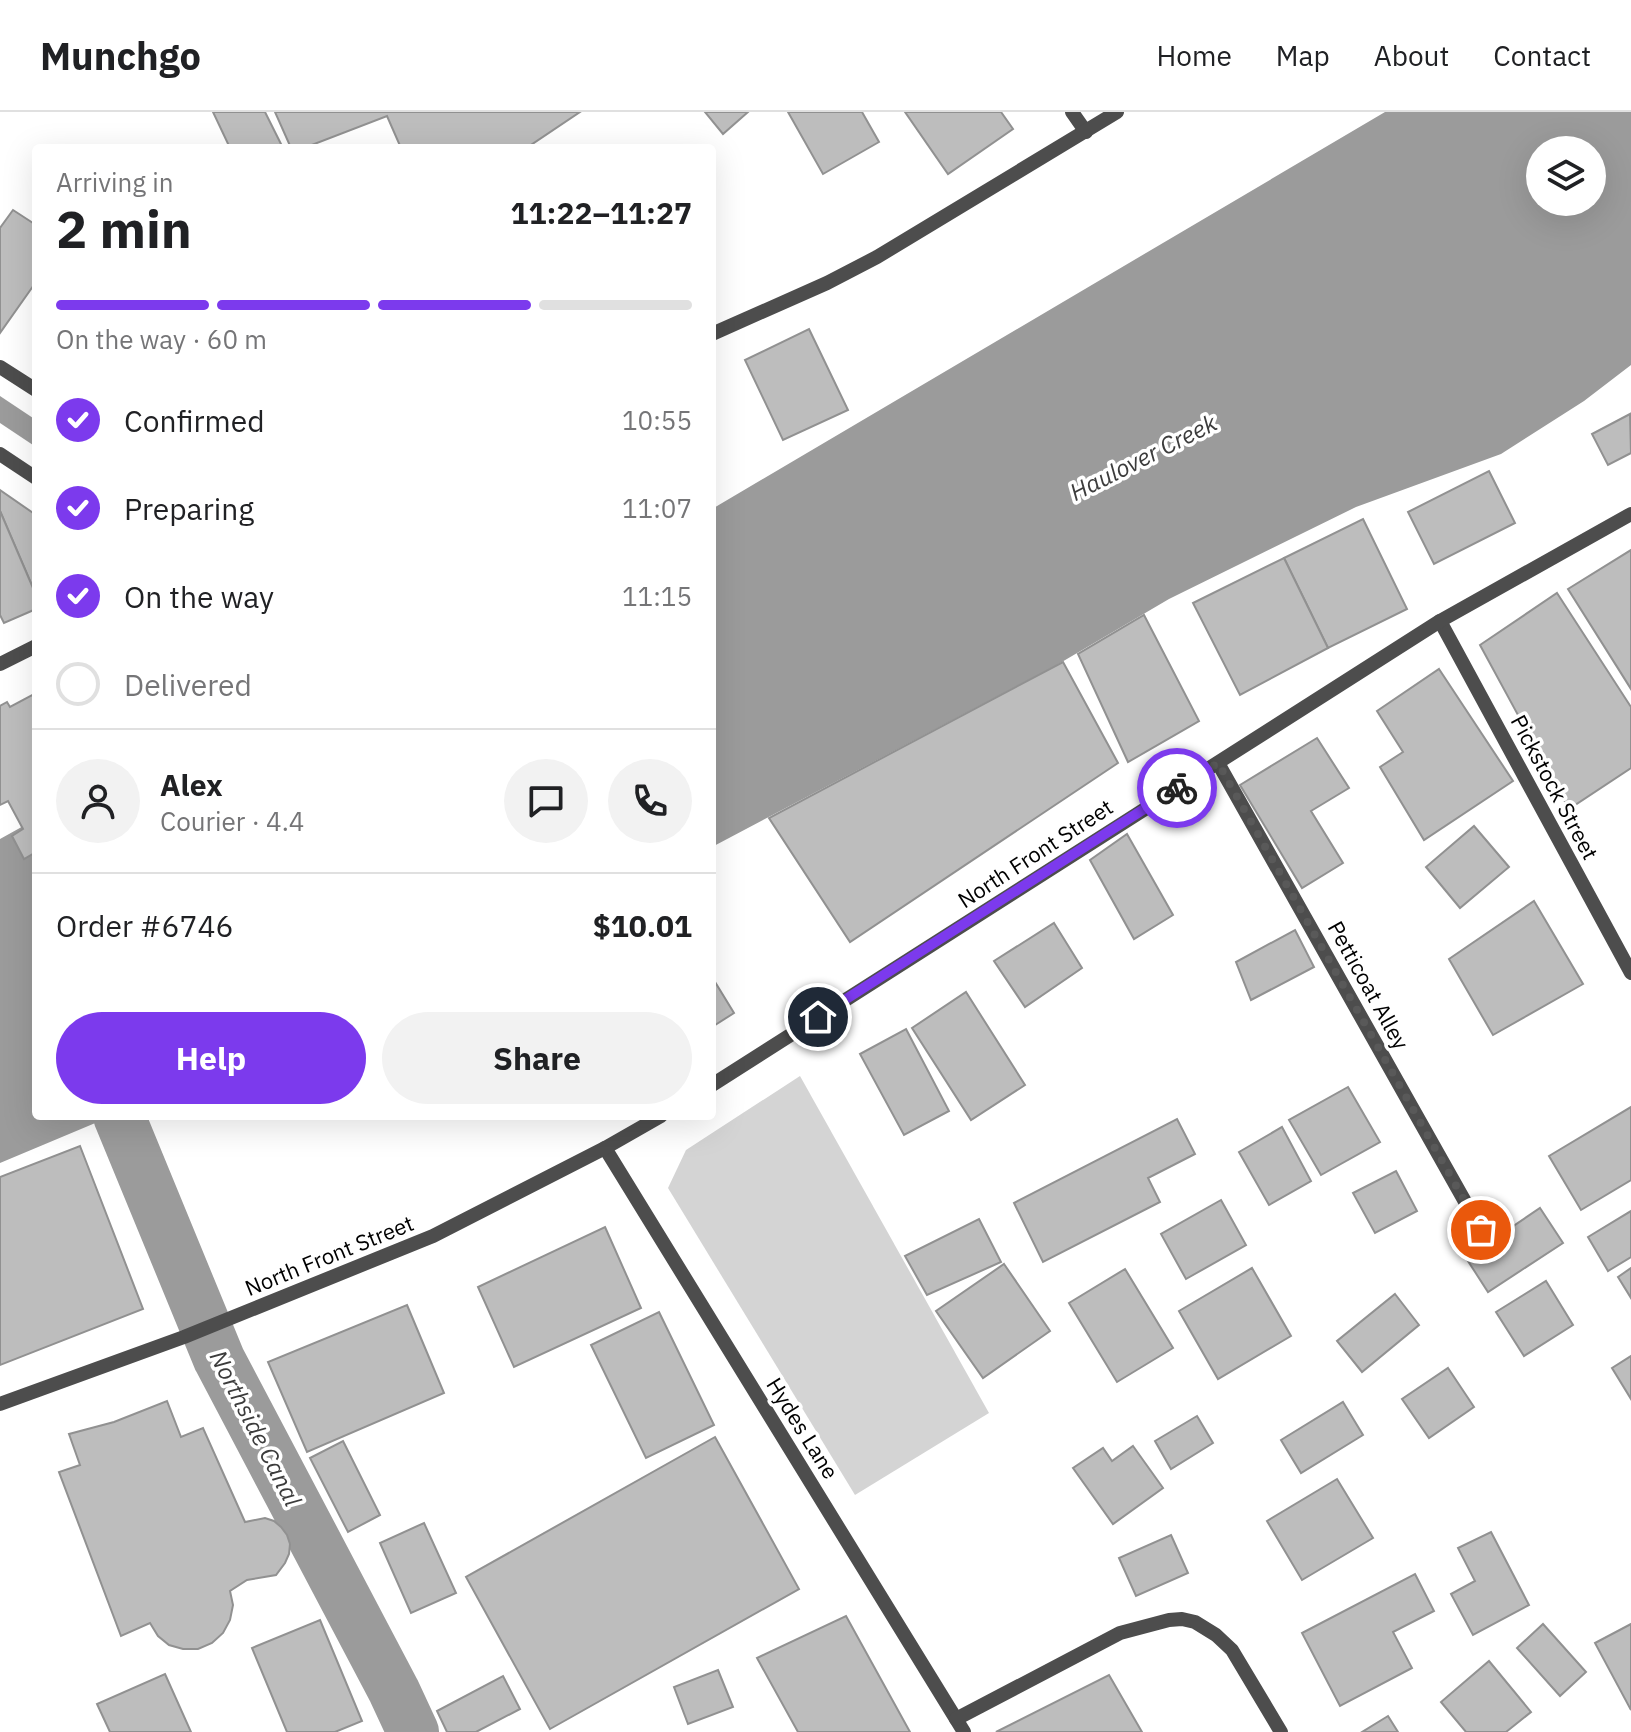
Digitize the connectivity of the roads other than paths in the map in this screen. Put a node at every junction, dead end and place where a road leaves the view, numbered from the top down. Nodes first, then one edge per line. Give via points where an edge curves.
1 (1072, 112) edge
2 (1117, 112) edge
3 (1086, 132) junction
4 (716, 332) edge
5 (0, 367) edge
6 (32, 387) edge
7 (0, 454) edge
8 (32, 475) edge
9 (1631, 514) edge
10 (1440, 621) junction
11 (32, 648) edge
12 (0, 664) edge
13 (1218, 763) junction
14 (1631, 973) edge
15 (716, 1082) edge
16 (654, 1120) edge
17 (605, 1148) junction
18 (1481, 1230) dead end
19 (0, 1404) edge
20 (960, 1725) edge
21 (1281, 1732) edge

1 - 3 street
2 - 3 street
3 - 4 street via 877,257
5 - 6 street
7 - 8 street
9 - 10 street, North Front Street
10 - 13 street, North Front Street
10 - 14 street, Pickstock Street
11 - 12 street
13 - 15 street, North Front Street
13 - 18 street, Petticoat Alley
16 - 17 street, North Front Street
17 - 19 street, North Front Street via 433,1236 184,1337
17 - 20 street, Hydes Lane
20 - 21 street via 1120,1633 1182,1619 1216,1635 1232,1650

